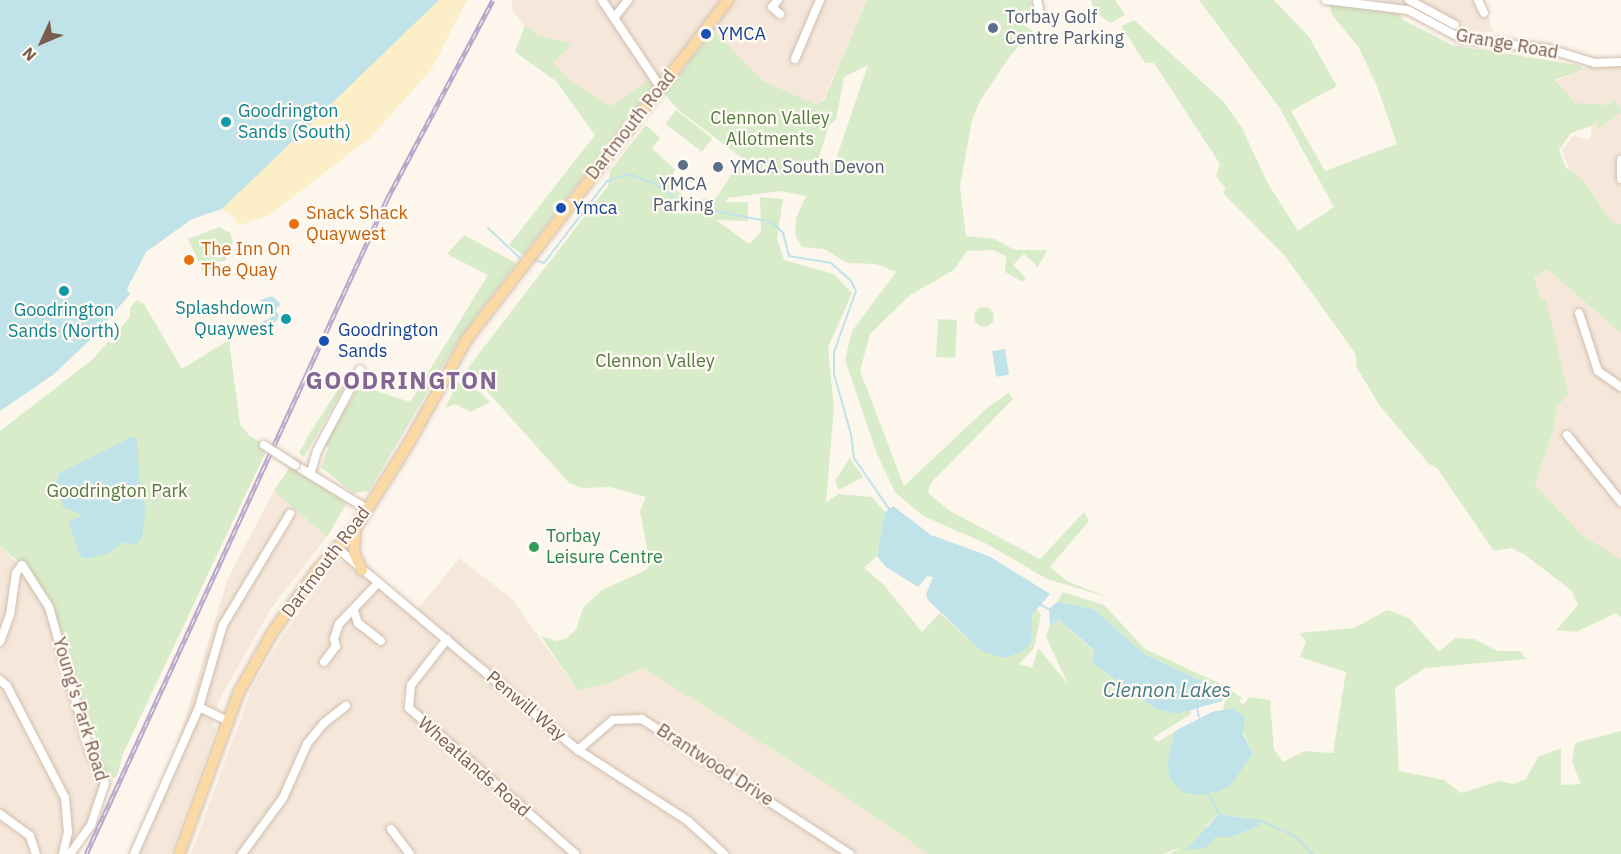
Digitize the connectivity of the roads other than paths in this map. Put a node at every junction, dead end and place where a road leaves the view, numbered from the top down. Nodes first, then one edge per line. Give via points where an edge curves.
1 (602, 0) edge
2 (628, 0) edge
3 (728, 0) edge
4 (1037, 0) edge
5 (1326, 0) edge
6 (1408, 0) edge
7 (1478, 0) edge
8 (817, 1) edge
9 (775, 4) edge
10 (1484, 13) dead end
11 (780, 14) dead end
12 (765, 15) dead end
13 (1040, 15) dead end
14 (614, 18) junction
15 (1455, 25) dead end
16 (795, 59) dead end
17 (1621, 62) edge
18 (661, 88) junction
19 (1621, 160) edge
20 (1621, 179) edge
21 (1579, 313) dead end
22 (360, 370) dead end
23 (1621, 387) edge
24 (1567, 435) dead end
25 (264, 445) dead end
26 (311, 472) junction
27 (1621, 502) edge
28 (367, 509) junction
29 (290, 514) dead end
30 (355, 528) junction
31 (336, 547) junction
32 (362, 570) junction
33 (378, 583) junction
34 (354, 611) junction
35 (447, 639) junction
36 (381, 641) dead end
37 (0, 642) edge
38 (324, 662) dead end
39 (0, 680) edge
40 (346, 706) dead end
41 (199, 707) junction
42 (228, 721) junction
43 (578, 750) junction
44 (0, 814) edge
45 (391, 829) dead end
46 (36, 854) edge
47 (63, 854) edge
48 (70, 854) edge
49 (134, 854) edge
50 (178, 854) edge
51 (242, 854) edge
52 (410, 854) edge
53 (575, 854) edge
54 (724, 854) edge
55 (850, 854) edge

1 - 14 street
2 - 14 street
3 - 18 main road, Dartmouth Road
4 - 13 street
5 - 17 street, Grange Road via 1407,10 1462,39 1549,50 1595,63
6 - 15 street
7 - 10 street
8 - 16 street
9 - 11 street
9 - 12 street
14 - 18 street
18 - 28 main road, Dartmouth Road via 467,339
19 - 20 street
21 - 23 street via 1594,348 1598,371
22 - 26 street via 317,451
24 - 27 street
25 - 26 street, bridge
26 - 28 street
28 - 30 main road, Dartmouth Road
29 - 41 street via 223,625
30 - 31 main road, Dartmouth Road
30 - 32 main road via 354,553
31 - 32 street, Penwill Way
31 - 42 main road, Dartmouth Road via 272,633
32 - 33 street, Penwill Way
33 - 34 street
33 - 35 street, Penwill Way
34 - 36 street via 358,623
34 - 38 street via 339,624 336,646
35 - 43 street, Penwill Way
35 - 53 street, Wheatlands Road via 411,685 409,708
37 - 48 street, Young's Park Road via 10,615 16,573 22,565 49,607 90,752 105,783 91,825
39 - 47 street via 64,798 68,832
40 - 51 street via 324,723 307,744 283,798
41 - 42 street
41 - 49 street
42 - 50 main road, Dartmouth Road
43 - 54 street, Penwill Way via 688,821
43 - 55 street, Brantwood Drive via 613,720 642,719
44 - 46 street via 30,836
45 - 52 street

